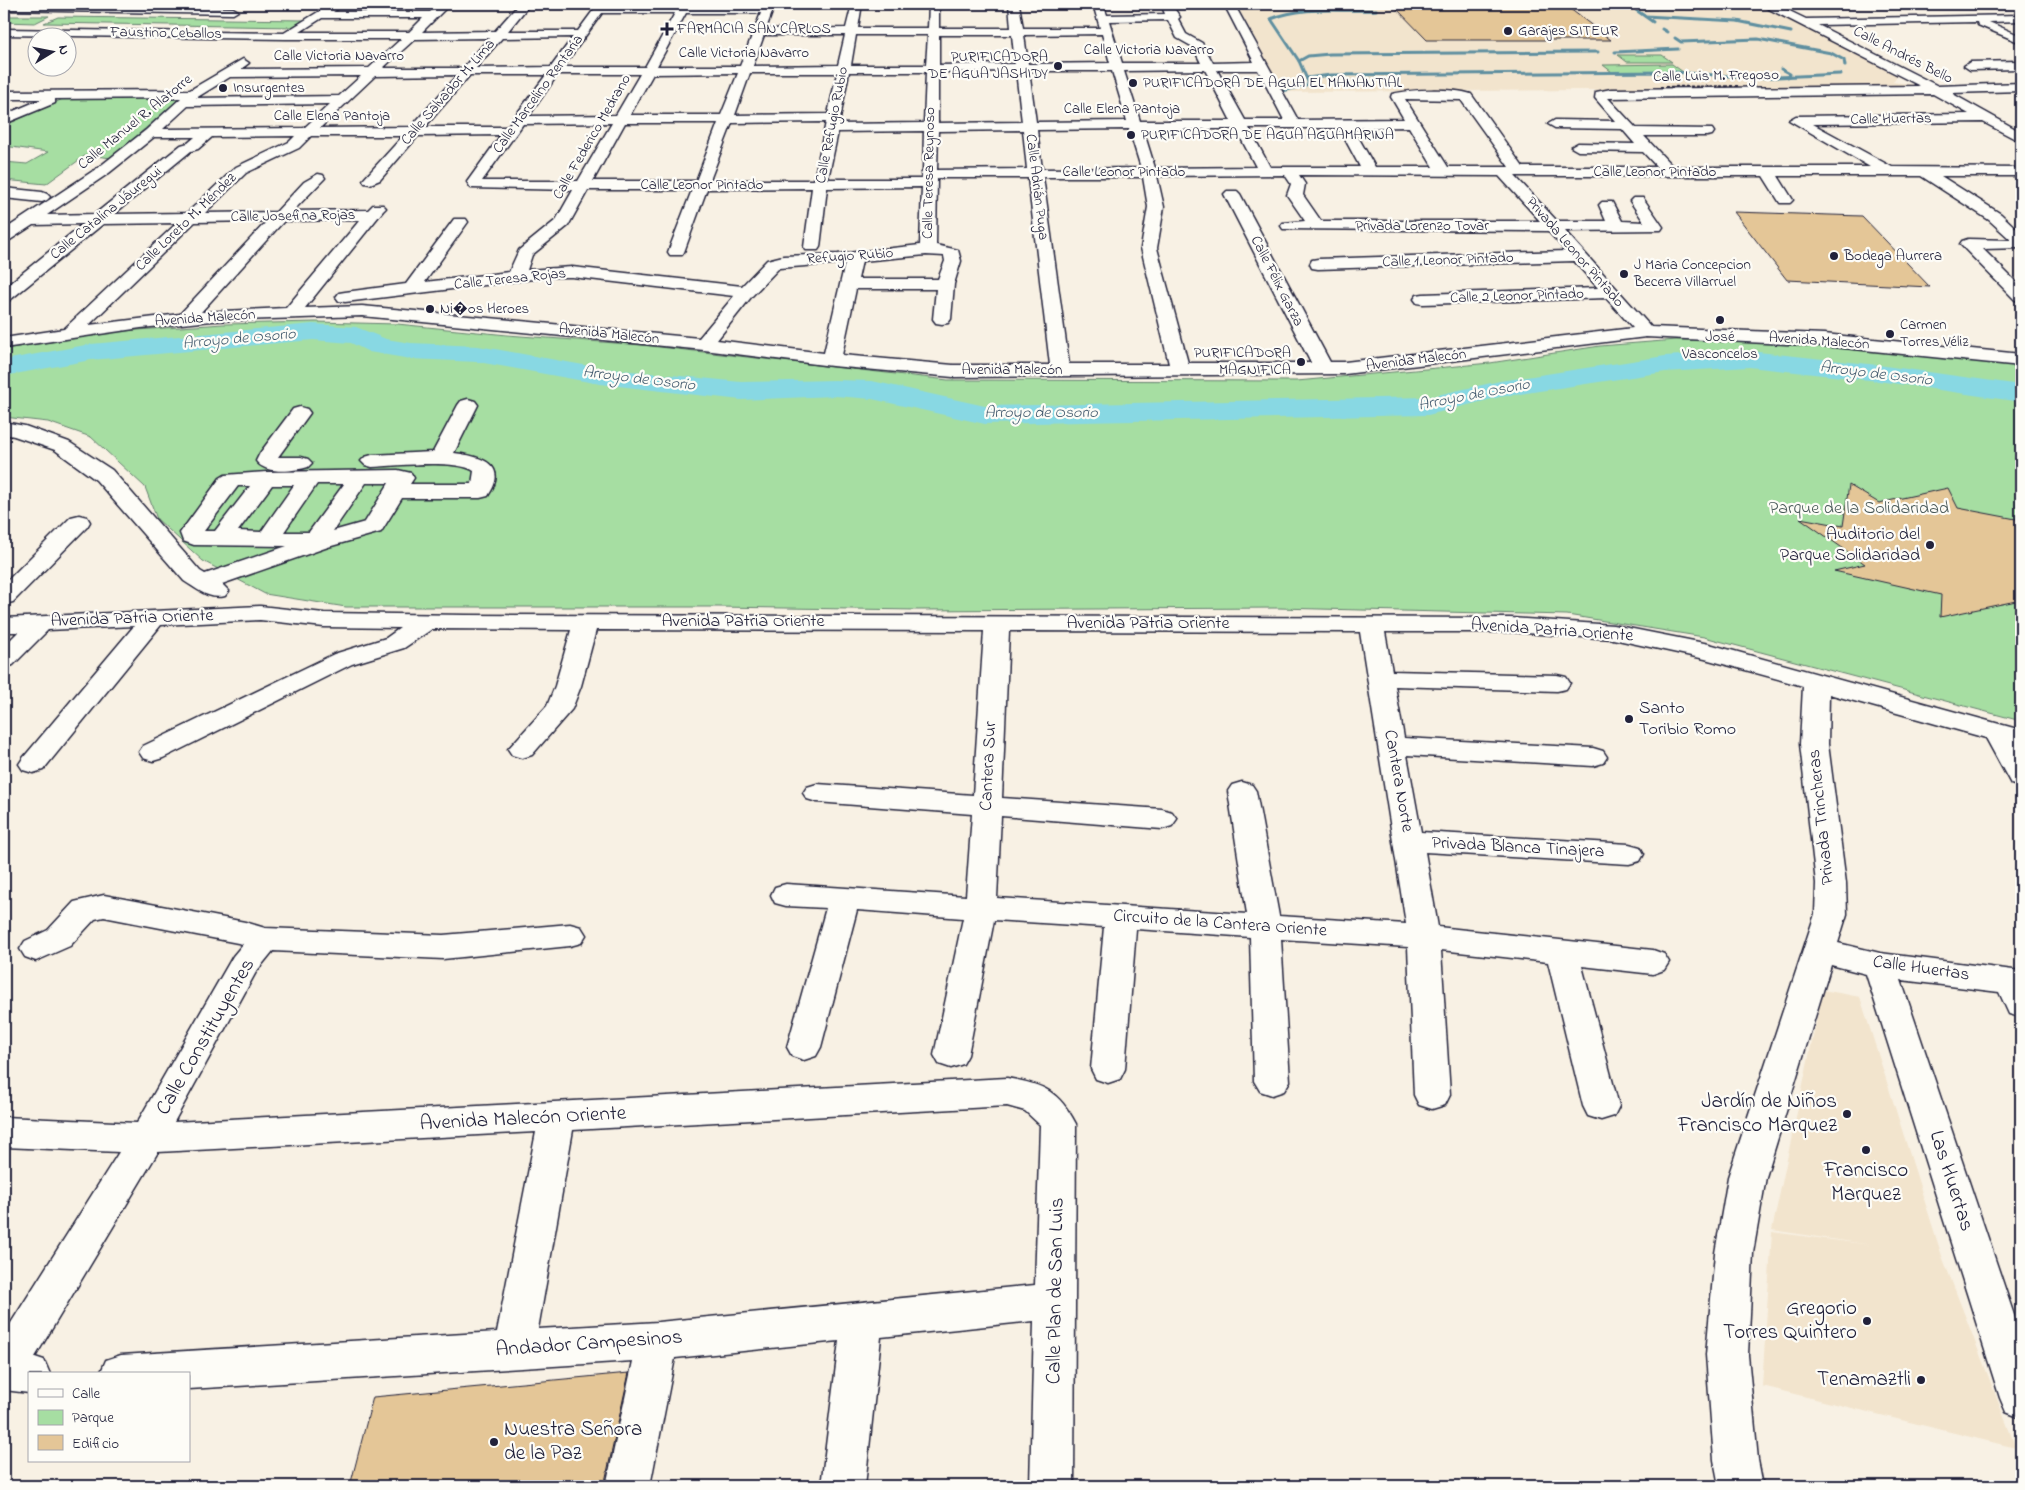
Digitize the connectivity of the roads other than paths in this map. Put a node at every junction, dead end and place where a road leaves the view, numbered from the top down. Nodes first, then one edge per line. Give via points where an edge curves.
1 (212, 4) edge
2 (338, 4) edge
3 (445, 4) edge
4 (525, 4) edge
5 (857, 4) edge
6 (934, 4) edge
7 (1014, 4) edge
8 (1166, 4) edge
9 (1229, 4) edge
10 (1767, 4) edge
11 (77, 6) edge
12 (4, 7) edge
13 (601, 7) edge
14 (684, 7) edge
15 (768, 7) edge
16 (1866, 8) dead end
17 (1949, 8) dead end
18 (200, 10) junction
19 (233, 11) dead end
20 (320, 15) junction
21 (433, 15) junction
22 (1174, 17) junction
23 (1103, 18) edge
24 (2021, 18) edge
25 (1890, 20) junction
26 (1976, 20) junction
27 (1803, 22) junction
28 (4, 24) edge
29 (37, 24) junction
30 (4, 32) edge
31 (759, 32) junction
32 (851, 32) junction
33 (933, 32) junction
34 (1018, 32) junction
35 (18, 33) junction
36 (498, 34) junction
37 (582, 34) junction
38 (412, 35) junction
39 (286, 36) junction
40 (4, 39) edge
41 (2021, 40) edge
42 (393, 52) junction
43 (374, 53) dead end
44 (2013, 61) edge
45 (1969, 64) dead end
46 (1210, 66) junction
47 (1262, 66) junction
48 (1022, 67) junction
49 (1117, 67) junction
50 (932, 68) junction
51 (745, 69) junction
52 (843, 69) junction
53 (649, 70) junction
54 (466, 71) junction
55 (555, 71) junction
56 (373, 72) junction
57 (228, 73) junction
58 (2021, 82) edge
59 (2021, 87) edge
60 (1935, 90) junction
61 (1747, 92) junction
62 (4, 95) edge
63 (59, 96) junction
64 (189, 98) junction
65 (1667, 99) junction
66 (342, 100) junction
67 (1770, 105) dead end
68 (1700, 106) dead end
69 (1783, 112) dead end
70 (727, 118) junction
71 (1985, 118) junction
72 (621, 119) junction
73 (1892, 119) junction
74 (4, 120) edge
75 (1796, 120) junction
76 (833, 123) junction
77 (1413, 123) junction
78 (1241, 124) junction
79 (1294, 124) junction
80 (1344, 124) junction
81 (1555, 124) dead end
82 (516, 125) junction
83 (1135, 125) junction
84 (1029, 126) junction
85 (930, 127) junction
86 (1628, 128) junction
87 (413, 131) junction
88 (209, 132) junction
89 (308, 132) junction
90 (1707, 132) dead end
91 (151, 133) junction
92 (1916, 134) dead end
93 (2021, 138) edge
94 (1578, 148) dead end
95 (1649, 151) junction
96 (1672, 155) dead end
97 (1265, 171) junction
98 (1289, 171) junction
99 (1370, 171) junction
100 (1443, 171) junction
101 (1511, 171) junction
102 (1149, 172) junction
103 (1669, 172) junction
104 (1769, 172) junction
105 (2021, 172) edge
106 (1035, 173) junction
107 (1891, 173) junction
108 (1926, 173) junction
109 (316, 179) dead end
110 (928, 179) junction
111 (370, 180) dead end
112 (820, 184) junction
113 (476, 185) joint
114 (702, 185) junction
115 (583, 186) junction
116 (4, 193) edge
117 (1232, 194) dead end
118 (42, 197) dead end
119 (1785, 200) dead end
120 (1638, 201) dead end
121 (1607, 204) dead end
122 (280, 217) junction
123 (190, 218) junction
124 (97, 219) junction
125 (31, 220) junction
126 (4, 222) edge
127 (460, 222) dead end
128 (1290, 226) dead end
129 (1316, 226) junction
130 (1555, 226) junction
131 (1616, 226) junction
132 (4, 237) edge
133 (2021, 242) edge
134 (812, 247) dead end
135 (928, 250) junction
136 (676, 252) dead end
137 (1577, 256) junction
138 (854, 258) junction
139 (1318, 264) dead end
140 (516, 276) junction
141 (848, 284) junction
142 (945, 284) junction
143 (411, 290) junction
144 (746, 292) junction
145 (1610, 293) junction
146 (4, 296) edge
147 (2021, 296) edge
148 (303, 298) junction
149 (1423, 299) dead end
150 (292, 312) junction
151 (185, 319) junction
152 (942, 319) dead end
153 (1646, 332) junction
154 (69, 334) junction
155 (4, 343) edge
156 (704, 344) junction
157 (832, 360) junction
158 (2021, 360) edge
159 (1322, 368) junction
160 (1180, 369) junction
161 (1060, 370) junction
162 (468, 405) dead end
163 (300, 413) dead end
164 (4, 428) edge
165 (440, 459) junction
166 (311, 477) junction
167 (360, 477) junction
168 (267, 478) junction
169 (396, 491) junction
170 (79, 522) dead end
171 (222, 538) junction
172 (324, 539) junction
173 (269, 547) junction
174 (197, 580) junction
175 (4, 597) edge
176 (260, 613) junction
177 (153, 619) junction
178 (428, 621) junction
179 (586, 622) junction
180 (41, 623) junction
181 (997, 623) junction
182 (1371, 624) junction
183 (4, 625) edge
184 (4, 660) edge
185 (1381, 678) junction
186 (1816, 681) junction
187 (1557, 683) dead end
188 (2009, 736) edge
189 (1392, 746) junction
190 (522, 749) dead end
191 (153, 752) dead end
192 (1593, 757) dead end
193 (34, 764) dead end
194 (2021, 778) edge
195 (1242, 791) dead end
196 (817, 793) dead end
197 (988, 806) junction
198 (1162, 819) dead end
199 (1408, 841) junction
200 (1629, 854) dead end
201 (786, 895) dead end
202 (844, 899) junction
203 (981, 908) junction
204 (1122, 917) junction
205 (1266, 927) junction
206 (570, 935) dead end
207 (1424, 937) junction
208 (265, 939) junction
209 (36, 949) dead end
210 (1821, 951) junction
211 (1562, 953) junction
212 (1653, 962) dead end
213 (1880, 965) junction
214 (2018, 990) edge
215 (804, 1048) dead end
216 (951, 1055) dead end
217 (1108, 1069) dead end
218 (1272, 1081) dead end
219 (1432, 1095) dead end
220 (1042, 1102) joint
221 (1600, 1106) dead end
222 (557, 1117) junction
223 (4, 1132) edge
224 (147, 1138) junction
225 (1056, 1301) junction
226 (862, 1322) junction
227 (658, 1341) junction
228 (514, 1348) junction
229 (4, 1371) edge
230 (151, 1372) edge
231 (28, 1374) edge
232 (2021, 1398) edge
233 (628, 1486) edge
234 (843, 1486) edge
235 (1052, 1486) edge
236 (1741, 1486) edge

1 - 18 street
2 - 20 street, Calle Manuel R. Alatorre
3 - 21 street, Calle Loreto M. Méndez
4 - 36 street, Calle Salvador M. Lima
5 - 32 street, Calle Refugio Rubio
6 - 33 street, Calle Teresa Reynoso
7 - 34 street, Calle Adrián Puga
8 - 22 street
9 - 47 street
10 - 27 street, Calle Andrés Bello
11 - 12 street
11 - 18 street
11 - 29 street
13 - 14 street
13 - 37 street, Calle Marcelino Rentaría
14 - 15 street
14 - 53 street, Calle Federico Medrano
15 - 31 street
16 - 25 street
17 - 26 street
18 - 19 street
20 - 21 street
20 - 39 street, Calle Manuel R. Alatorre
21 - 38 street, Calle Loreto M. Méndez
22 - 23 street
22 - 46 street via 1181,36 1198,45
23 - 34 street
23 - 49 street
24 - 26 street
25 - 26 street
25 - 27 street
26 - 41 street
27 - 60 street, Calle Andrés Bello
28 - 29 street
29 - 35 street
30 - 35 street
31 - 32 street
31 - 51 street
32 - 33 street
32 - 52 street, Calle Refugio Rubio
33 - 34 street
33 - 50 street, Calle Teresa Reynoso
34 - 48 street, Calle Adrián Puga
35 - 39 street
35 - 40 street
36 - 37 street
36 - 38 street
36 - 54 street, Calle Salvador M. Lima
37 - 55 street, Calle Marcelino Rentaría
38 - 39 street
38 - 42 street, Calle Loreto M. Méndez
39 - 57 street, Calle Manuel R. Alatorre
42 - 43 street
42 - 56 street, Calle Loreto M. Méndez
44 - 45 street
46 - 47 street, Calle Victoria Navarro
46 - 49 street, Calle Victoria Navarro
46 - 78 street
47 - 79 street
48 - 49 street, Calle Victoria Navarro
48 - 50 street, Calle Victoria Navarro
48 - 84 street, Calle Adrián Puga
49 - 83 street
50 - 52 street, Calle Victoria Navarro
50 - 85 street, Calle Teresa Reynoso
51 - 52 street, Calle Victoria Navarro
51 - 53 street, Calle Victoria Navarro
51 - 70 street
52 - 76 street, Calle Refugio Rubio
53 - 55 street, Calle Victoria Navarro
53 - 72 street, Calle Federico Medrano
54 - 55 street, Calle Victoria Navarro
54 - 56 street, Calle Victoria Navarro
54 - 87 street, Calle Salvador M. Lima
55 - 82 street, Calle Marcelino Rentaría
56 - 57 street, Calle Victoria Navarro
56 - 66 street, Calle Loreto M. Méndez
57 - 64 street, Calle Manuel R. Alatorre
58 - 60 street, Calle Luis M. Fregoso via 1956,83
59 - 60 street, Calle Luis M. Fregoso
60 - 61 street, Calle Luis M. Fregoso
60 - 71 street, Calle Andrés Bello
61 - 65 street, Calle Luis M. Fregoso
61 - 67 street
62 - 63 street
63 - 64 street
63 - 74 street
64 - 66 street
64 - 91 street, Calle Manuel R. Alatorre
65 - 68 street
65 - 86 street, Calle Luis M. Fregoso via 1601,95
66 - 89 street, Calle Loreto M. Méndez
69 - 75 street
70 - 72 street, Calle Elena Pantoja
70 - 76 street, Calle Elena Pantoja
70 - 114 street
71 - 73 street, Calle Huertas
71 - 93 street, Calle Andrés Bello
72 - 82 street, Calle Elena Pantoja
72 - 115 street, Calle Federico Medrano
73 - 75 street, Calle Huertas
73 - 92 street
75 - 107 street
76 - 85 street, Calle Elena Pantoja
76 - 112 street, Calle Refugio Rubio
77 - 80 street, Calle Elena Pantoja
77 - 100 street
77 - 101 street, Privada Leonor Pintado via 1397,97 1466,97
78 - 79 street, Calle Elena Pantoja
78 - 83 street, Calle Elena Pantoja
78 - 97 street
79 - 80 street, Calle Elena Pantoja
80 - 99 street
81 - 86 street
82 - 87 street, Calle Elena Pantoja
82 - 113 street, Calle Marcelino Rentaría via 474,182
83 - 84 street, Calle Elena Pantoja
83 - 102 street
84 - 85 street, Calle Elena Pantoja
84 - 106 street, Calle Adrián Puga
85 - 110 street, Calle Teresa Reynoso
86 - 90 street
86 - 95 street, Calle Luis M. Fregoso
87 - 89 street, Calle Elena Pantoja
87 - 111 street, Calle Salvador M. Lima
88 - 89 street, Calle Elena Pantoja
88 - 91 street, Calle Elena Pantoja
88 - 124 street, Calle Catalina Jáuregui
89 - 123 street, Calle Loreto M. Méndez via 294,145 240,170
91 - 125 street, Calle Manuel R. Alatorre
94 - 95 street
95 - 96 street
95 - 103 street, Calle Luis M. Fregoso
97 - 98 street, Calle Leonor Pintado
97 - 102 street, Calle Leonor Pintado
98 - 99 street, Calle Leonor Pintado
98 - 129 street via 1298,184 1295,195
99 - 100 street, Calle Leonor Pintado
100 - 101 street, Calle Leonor Pintado
101 - 103 street, Calle Leonor Pintado
101 - 130 street, Privada Leonor Pintado
102 - 106 street, Calle Leonor Pintado
102 - 160 street via 1156,208 1149,248
103 - 104 street, Calle Leonor Pintado
104 - 107 street, Calle Leonor Pintado
104 - 119 street
105 - 108 street, Calle Leonor Pintado
106 - 110 street, Calle Leonor Pintado
106 - 161 street, Calle Adrián Puga
107 - 108 street, Calle Leonor Pintado
108 - 133 street via 1995,217
109 - 122 street
110 - 112 street, Calle Leonor Pintado
110 - 135 street, Calle Teresa Reynoso
112 - 114 street, Calle Leonor Pintado
112 - 134 street, Calle Refugio Rubio
113 - 115 street, Calle Leonor Pintado
114 - 115 street, Calle Leonor Pintado
114 - 136 street
115 - 140 street, Calle Federico Medrano via 562,223 525,253
116 - 118 street
117 - 159 street, Calle Félix Garza
120 - 131 street, Privada Lorenzo Tovar via 1655,227
121 - 131 street
122 - 123 street, Calle Josefina Rojas
122 - 148 street, Calle Josefina Rojas via 375,212
122 - 151 street
123 - 124 street, Calle Josefina Rojas
123 - 154 street, Calle Loreto M. Méndez
124 - 125 street, Calle Josefina Rojas
124 - 146 street, Calle Catalina Jáuregui
125 - 126 street, Calle Josefina Rojas
125 - 132 street, Calle Manuel R. Alatorre
127 - 143 street
128 - 129 street, Privada Lorenzo Tovar
129 - 130 street, Privada Lorenzo Tovar
130 - 131 street, Privada Lorenzo Tovar
130 - 137 street, Privada Leonor Pintado
133 - 147 street via 2015,245 1968,244
135 - 138 street, Refugio Rubio
135 - 142 street, Calle Teresa Reynoso via 952,253 953,261
137 - 139 street, Calle 1 Leonor Pintado
137 - 145 street, Privada Leonor Pintado
138 - 141 street
138 - 144 street, Refugio Rubio via 773,264
140 - 143 street, Calle Teresa Rojas
140 - 144 street, Calle Teresa Rojas via 572,272
141 - 142 street
141 - 157 street
142 - 152 street, Calle Teresa Reynoso
143 - 148 street, Calle Teresa Rojas via 357,297
144 - 156 street
145 - 149 street, Calle 2 Leonor Pintado
145 - 153 street, Privada Leonor Pintado
148 - 150 street
150 - 151 street, Avenida Malecón
150 - 156 street, Avenida Malecón via 362,311
151 - 154 street, Avenida Malecón
153 - 158 street, Avenida Malecón via 1824,340
153 - 159 street, Avenida Malecón via 1346,368
154 - 155 street, Avenida Malecón
156 - 157 street, Avenida Malecón
157 - 161 street, Avenida Malecón via 953,371
159 - 160 street, Avenida Malecón
160 - 161 street, Avenida Malecón
162 - 165 street
163 - 165 street via 267,461 272,464
164 - 174 street, Avenida Patria Oriente via 62,446 104,475
165 - 169 street via 478,464 484,469 485,476 480,491
166 - 167 street
166 - 168 street
166 - 173 street
167 - 169 street via 403,478
167 - 172 street
168 - 171 street
168 - 171 street via 239,479 228,483 191,533 194,538
169 - 172 street via 373,527
170 - 175 street
171 - 173 street
172 - 173 street
172 - 173 street
173 - 174 street
174 - 176 street, Avenida Patria Oriente
176 - 177 street, Avenida Patria Oriente
176 - 178 street, Avenida Patria Oriente via 324,620
177 - 180 street, Avenida Patria Oriente
177 - 193 street
178 - 179 street, Avenida Patria Oriente
178 - 191 street via 396,644 343,659
179 - 181 street, Avenida Patria Oriente
179 - 190 street via 559,709
180 - 183 street, Avenida Patria Oriente
180 - 184 street
181 - 182 street, Avenida Patria Oriente
181 - 197 street, Cantera Sur
182 - 185 street, Cantera Norte
182 - 186 street, Avenida Patria Oriente via 1511,625 1613,632 1709,652
185 - 187 street
185 - 189 street, Cantera Norte
186 - 188 street, Avenida Patria Oriente
186 - 210 street, Privada Trincheras via 1814,744 1831,883 1831,914
188 - 194 street
189 - 192 street
189 - 199 street, Cantera Norte
195 - 205 street
196 - 197 street
197 - 198 street
197 - 203 street, Cantera Sur
199 - 200 street, Privada Blanca Tinajera
199 - 207 street, Cantera Norte
201 - 202 street, Circuito de la Cantera Oriente
202 - 203 street, Circuito de la Cantera Oriente
202 - 215 street
203 - 204 street, Circuito de la Cantera Oriente
203 - 216 street, Cantera Sur
204 - 205 street, Circuito de la Cantera Oriente
204 - 217 street
205 - 207 street, Circuito de la Cantera Oriente
205 - 218 street
206 - 208 street, Calle Constituyentes via 443,947
207 - 211 street, Circuito de la Cantera Oriente
207 - 219 street, Cantera Norte
208 - 209 street via 104,906 84,910 59,938
208 - 224 street, Calle Constituyentes via 244,964
210 - 213 street, Calle Huertas
210 - 236 street, Privada Trincheras via 1747,1177 1734,1253 1727,1354
211 - 212 street, Circuito de la Cantera Oriente
211 - 221 street
213 - 214 street, Calle Huertas
213 - 232 street, Las Huertas
220 - 222 street, Avenida Malecón Oriente via 1006,1092
220 - 225 street, Calle Plan de San Luis via 1058,1124
222 - 224 street, Avenida Malecón Oriente
222 - 228 street
223 - 224 street, Avenida Malecón Oriente
224 - 229 street, Calle Constituyentes
225 - 226 street, Andador Campesinos
225 - 235 street, Calle Plan de San Luis
226 - 227 street, Andador Campesinos
226 - 234 street
227 - 228 street, Andador Campesinos
227 - 233 street
228 - 230 street, Andador Campesinos
229 - 231 street

